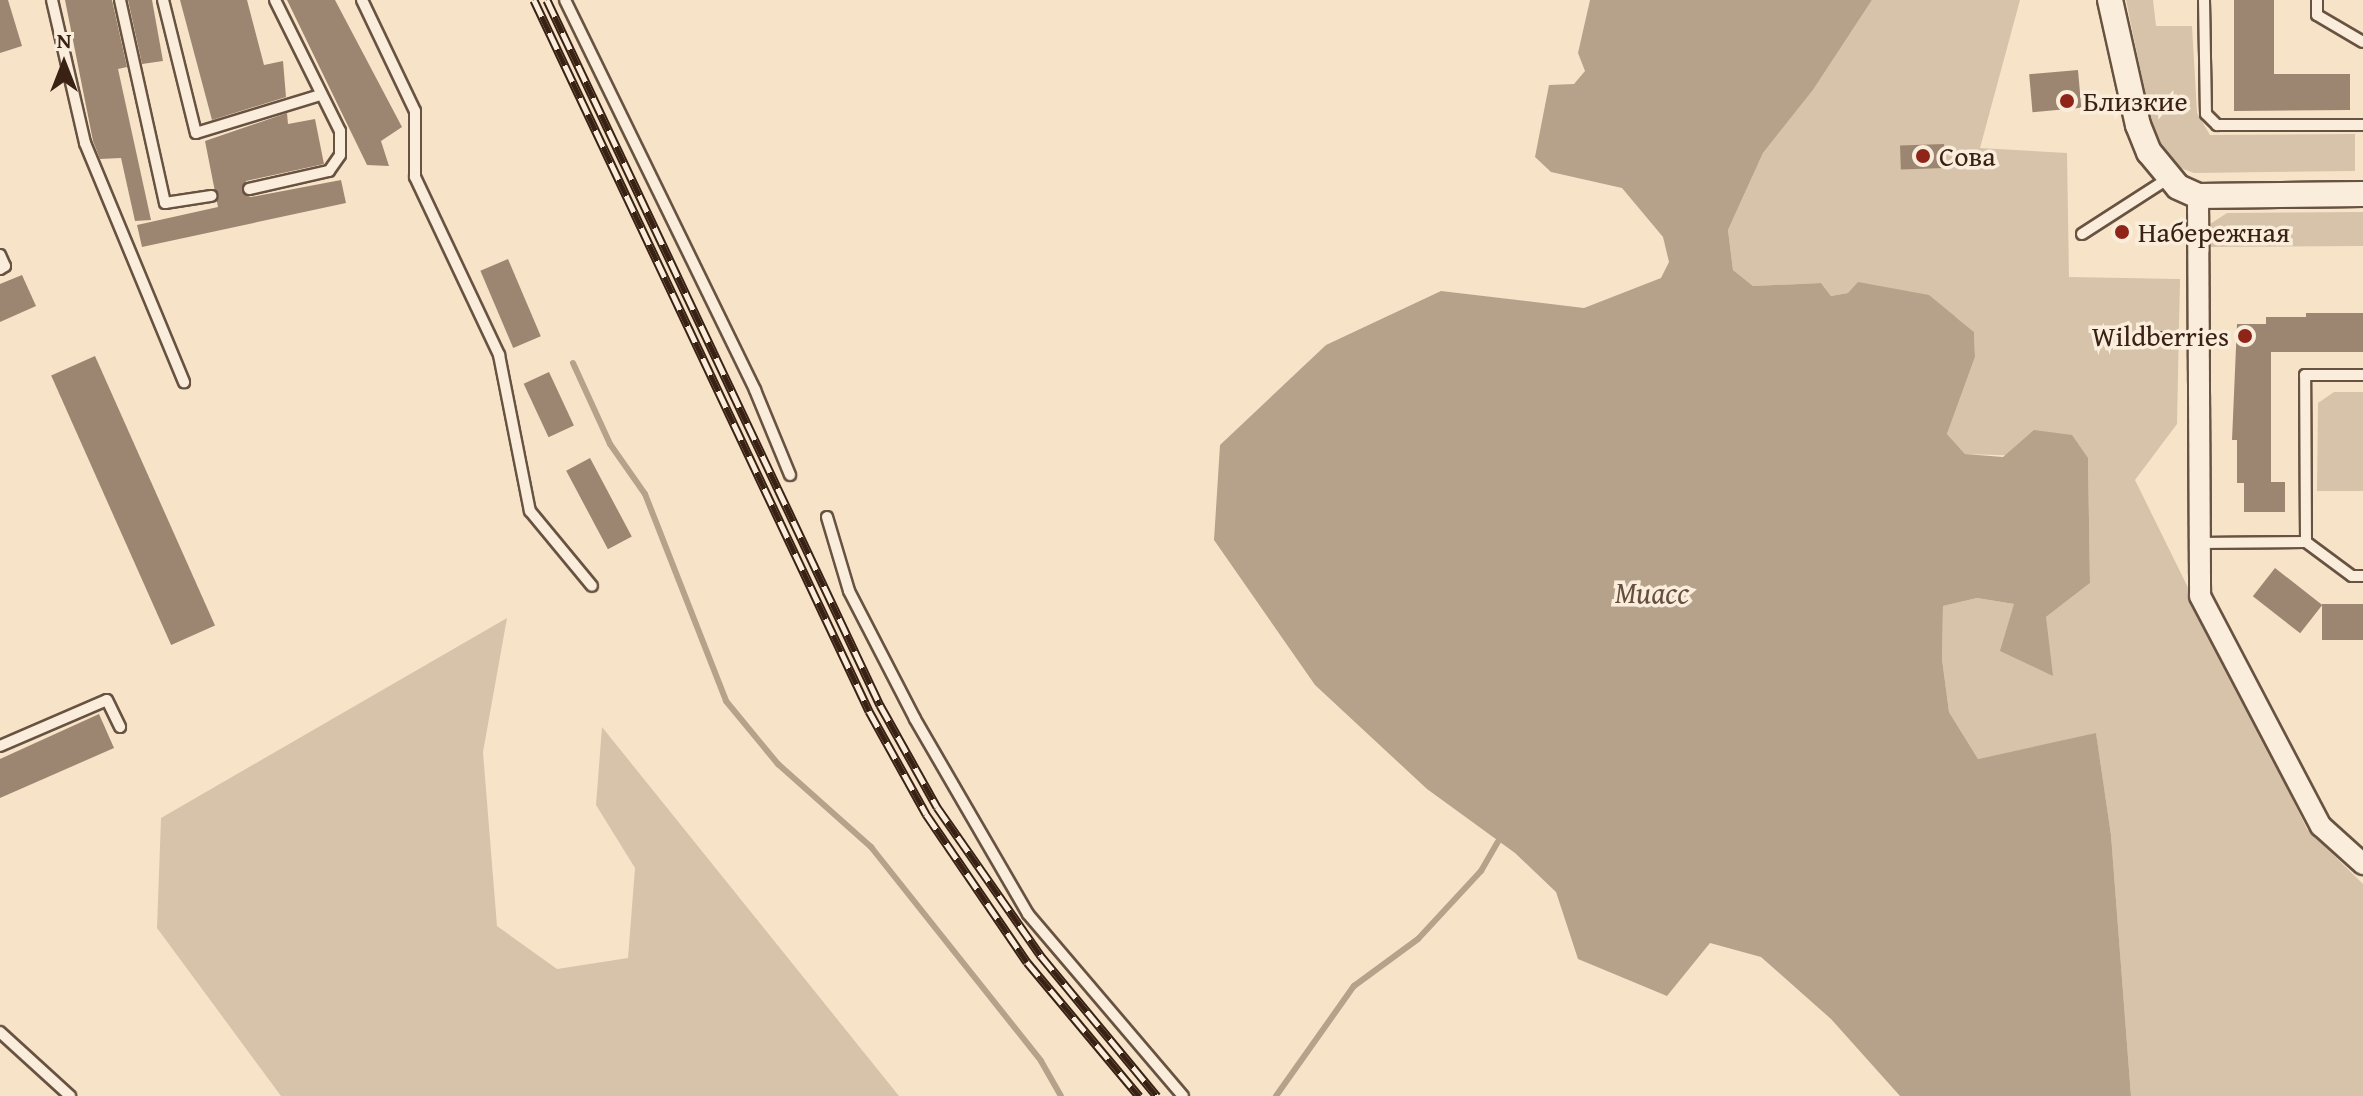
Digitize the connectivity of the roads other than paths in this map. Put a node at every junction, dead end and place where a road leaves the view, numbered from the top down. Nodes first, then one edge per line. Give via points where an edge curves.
1 (52, 0) edge
2 (120, 0) edge
3 (163, 0) edge
4 (275, 0) edge
5 (362, 0) edge
6 (565, 0) edge
7 (2110, 0) edge
8 (2204, 0) edge
9 (2317, 0) edge
10 (2363, 42) edge
11 (320, 95) junction
12 (2363, 125) edge
13 (2169, 178) junction
14 (249, 189) dead end
15 (2363, 194) edge
16 (211, 196) dead end
17 (2198, 196) junction
18 (2082, 234) dead end
19 (0, 255) edge
20 (0, 269) edge
21 (2141, 338) dead end
22 (2198, 339) junction
23 (2363, 375) edge
24 (184, 382) dead end
25 (790, 475) dead end
26 (827, 517) dead end
27 (2306, 542) junction
28 (2199, 543) junction
29 (2363, 576) edge
30 (592, 586) dead end
31 (120, 727) dead end
32 (0, 746) edge
33 (2363, 864) edge
34 (0, 1032) edge
35 (70, 1096) edge
36 (1183, 1096) edge

1 - 24 lane via 85,143
2 - 16 lane via 165,203
3 - 11 lane via 196,133
4 - 11 lane
5 - 30 lane via 415,111 415,177 499,355 530,511
6 - 25 lane via 755,390
7 - 13 street via 2138,125
8 - 12 lane via 2206,114 2217,125
9 - 10 lane via 2317,15
11 - 14 lane via 340,131 340,155 329,171
13 - 17 street
13 - 18 lane
15 - 17 street
17 - 22 street
19 - 20 lane via 5,266
21 - 22 lane
22 - 28 street
23 - 27 lane via 2305,375
26 - 36 lane via 849,591 1028,914
27 - 28 lane
27 - 29 lane via 2352,576
28 - 33 street via 2200,596 2321,826
31 - 32 lane via 107,700
34 - 35 lane

